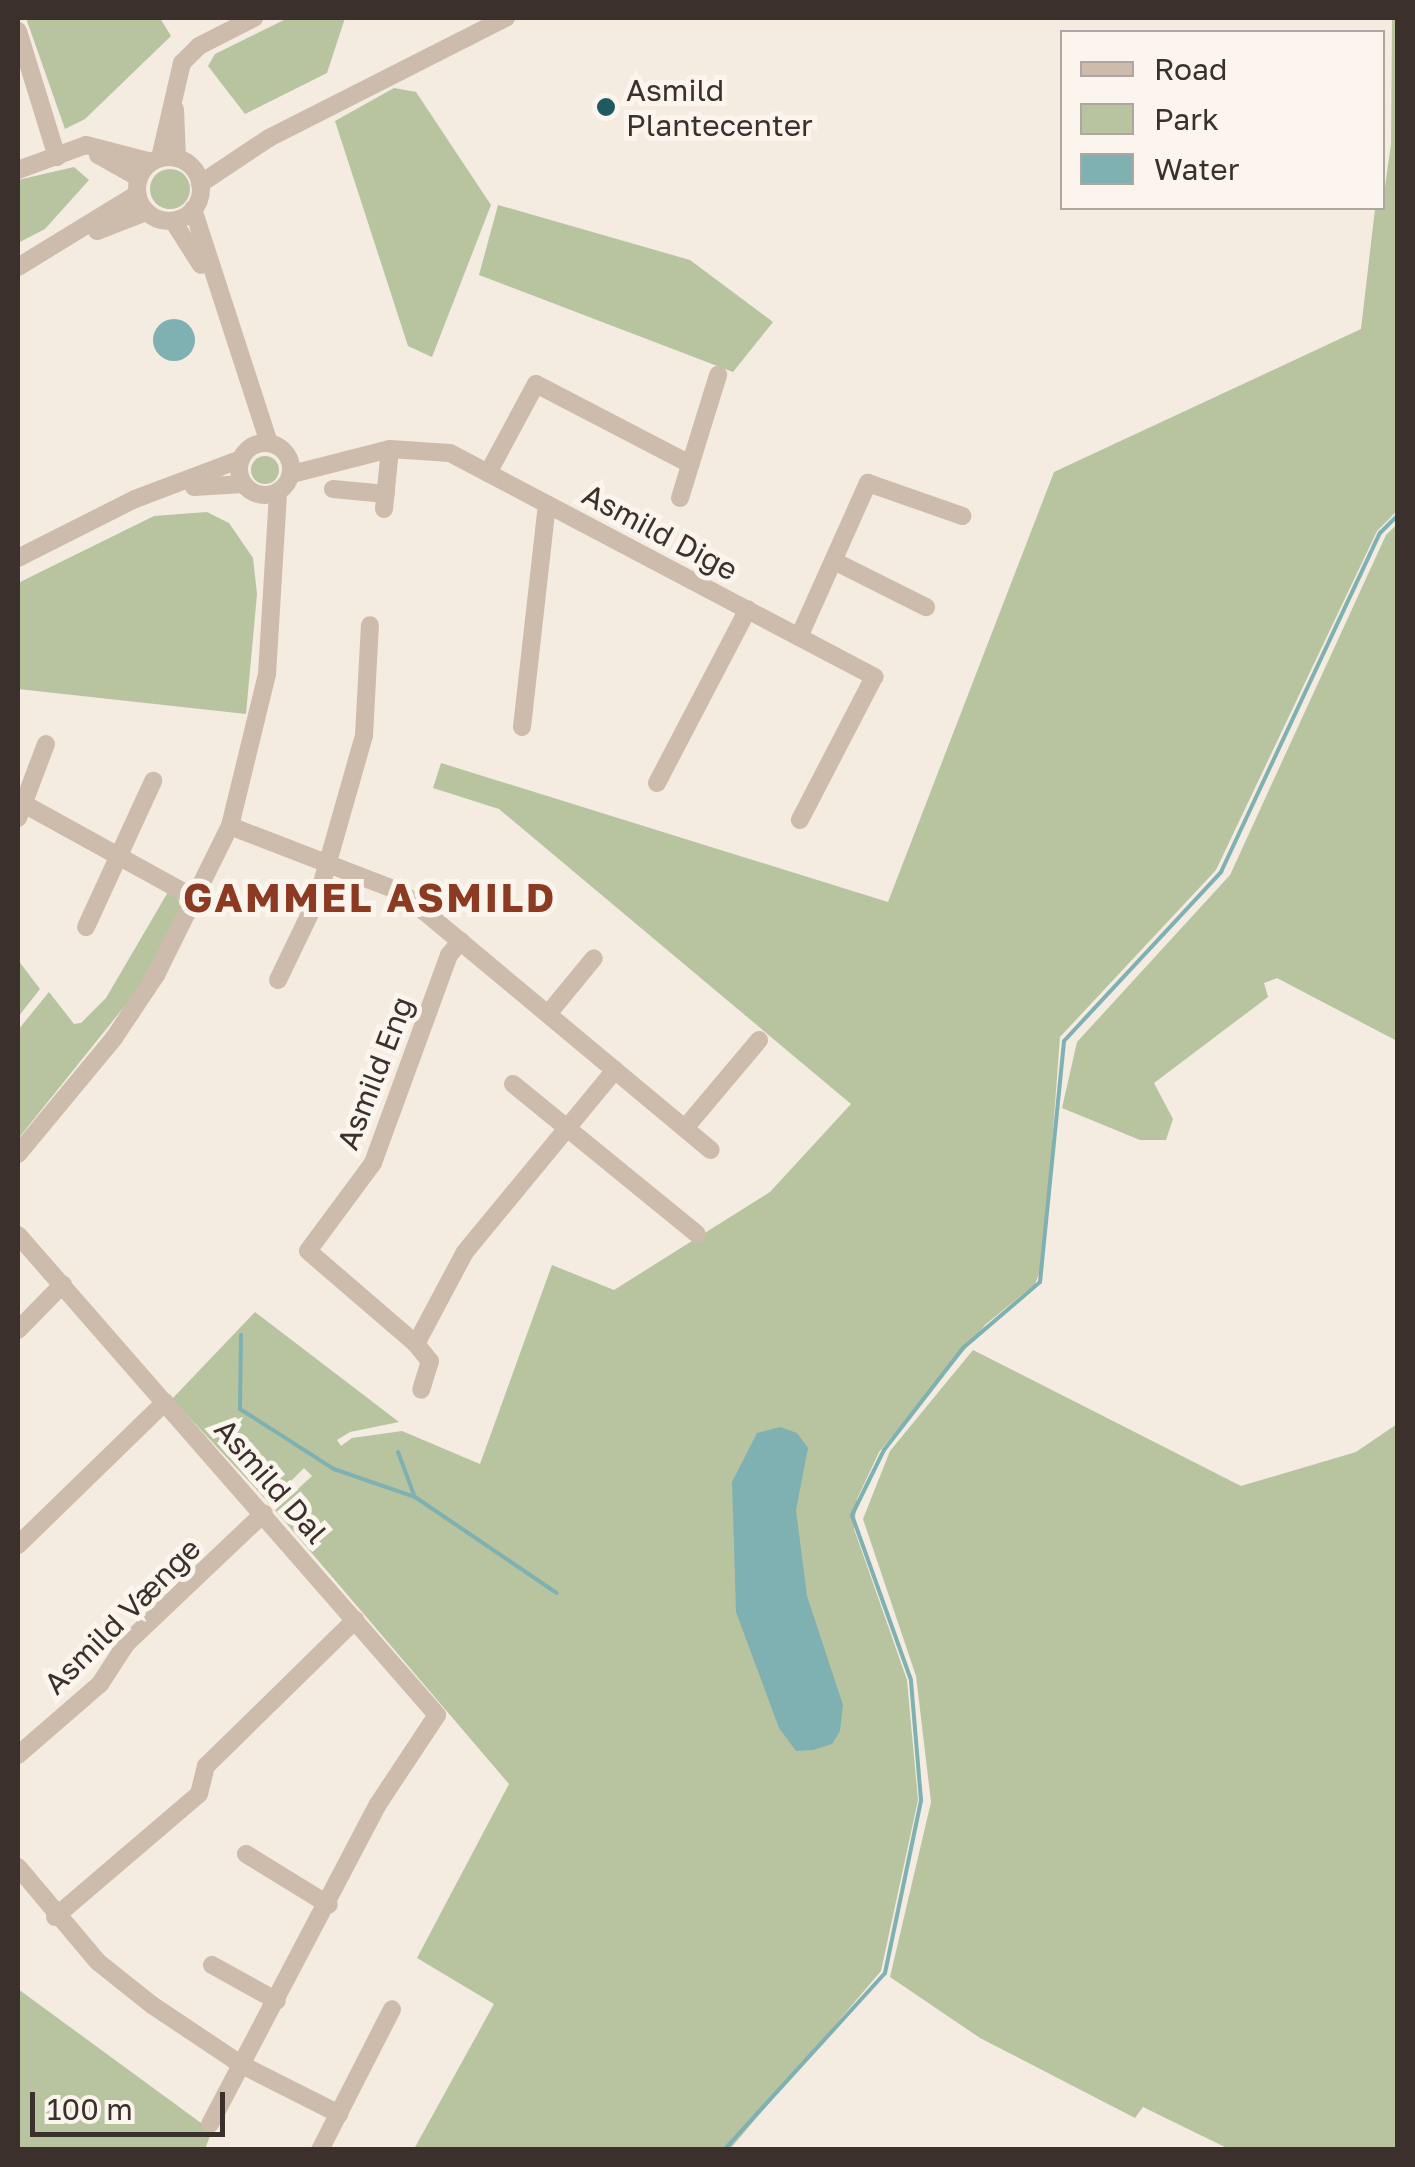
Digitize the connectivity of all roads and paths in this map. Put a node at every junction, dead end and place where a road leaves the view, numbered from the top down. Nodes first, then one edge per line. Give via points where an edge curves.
1 (254, 18) edge
2 (506, 18) edge
3 (18, 31) edge
4 (21, 58) edge
5 (268, 138) junction
6 (60, 156) junction
7 (170, 161) junction
8 (18, 170) edge
9 (200, 184) junction
10 (138, 186) junction
11 (193, 210) junction
12 (146, 212) junction
13 (173, 221) junction
14 (59, 246) junction
15 (18, 266) edge
16 (214, 287) junction
17 (718, 375) dead end
18 (254, 450) junction
19 (382, 451) junction
20 (690, 464) junction
21 (290, 466) junction
22 (488, 473) junction
23 (333, 488) dead end
24 (164, 489) junction
25 (260, 491) junction
26 (680, 498) dead end
27 (547, 504) junction
28 (962, 516) dead end
29 (18, 558) edge
30 (834, 561) junction
31 (926, 607) dead end
32 (748, 609) junction
33 (370, 626) dead end
34 (799, 636) junction
35 (522, 727) dead end
36 (46, 744) dead end
37 (152, 781) dead end
38 (656, 783) dead end
39 (21, 811) edge
40 (800, 820) dead end
41 (230, 826) junction
42 (123, 854) junction
43 (328, 860) junction
44 (198, 900) junction
45 (86, 927) dead end
46 (461, 941) junction
47 (594, 958) dead end
48 (278, 980) dead end
49 (548, 1014) junction
50 (759, 1040) dead end
51 (615, 1070) junction
52 (513, 1084) dead end
53 (568, 1128) junction
54 (685, 1128) junction
55 (711, 1150) dead end
56 (18, 1154) edge
57 (696, 1234) dead end
58 (18, 1235) edge
59 (63, 1284) junction
60 (18, 1330) edge
61 (416, 1344) junction
62 (421, 1390) dead end
63 (166, 1402) junction
64 (264, 1513) junction
65 (18, 1545) edge
66 (355, 1620) junction
67 (18, 1755) edge
68 (246, 1854) dead end
69 (18, 1867) edge
70 (329, 1906) junction
71 (55, 1916) junction
72 (212, 1965) dead end
73 (277, 2001) junction
74 (392, 2009) dead end
75 (242, 2065) junction
76 (339, 2114) junction
77 (210, 2124) dead end
78 (320, 2150) edge

1 - 7 street via 199,46 182,63 171,96
2 - 5 street
3 - 4 street
4 - 6 street
5 - 7 street
5 - 9 street
6 - 7 street via 86,145 108,146
6 - 8 street
6 - 10 street via 106,156
7 - 9 street
7 - 10 street
9 - 11 street
10 - 12 street
10 - 14 street
11 - 13 street
11 - 16 street
12 - 13 street
12 - 14 street
13 - 16 street
14 - 15 street
16 - 18 street via 248,382
17 - 20 street, Asmild Dige
18 - 21 street
18 - 24 street
18 - 25 street
19 - 21 street, Asmild Dige
19 - 22 street, Asmild Dige via 431,448
19 - 23 street via 385,501
20 - 22 street via 536,384
20 - 26 street, Asmild Dige
21 - 25 street
22 - 27 street, Asmild Dige
24 - 25 street
24 - 29 street
25 - 41 street via 272,556 267,674
27 - 32 street, Asmild Dige
27 - 35 street, Asmild Dige
28 - 30 street via 868,483
30 - 31 street
30 - 34 street
32 - 34 street, Asmild Dige
32 - 38 street, Asmild Dige
33 - 43 street via 364,735
34 - 40 street, Asmild Dige via 874,677
36 - 39 street
37 - 42 street
39 - 42 street
41 - 43 street
41 - 44 street
42 - 44 street
42 - 45 street
43 - 46 street via 401,892
43 - 48 street via 308,924 301,926
44 - 56 street via 114,1038
46 - 49 street
46 - 61 street, Asmild Eng via 449,955 373,1163 308,1251
47 - 49 street
49 - 51 street
50 - 54 street
51 - 53 street
51 - 54 street
52 - 53 street
53 - 57 street
53 - 61 street via 465,1252
54 - 55 street
58 - 59 street, Asmild Dal
59 - 60 street
59 - 63 street, Asmild Dal
61 - 62 street via 430,1361
63 - 64 street, Asmild Dal
63 - 65 street
64 - 66 street, Asmild Dal
64 - 67 street, Asmild Vænge via 126,1644 100,1684
66 - 70 street, Asmild Dal via 437,1715 378,1804
66 - 71 street via 206,1766 198,1794
68 - 70 street
69 - 71 street
70 - 73 street
71 - 75 street via 98,1962
72 - 73 street
73 - 75 street
74 - 76 street
75 - 76 street
75 - 77 street
76 - 78 street

